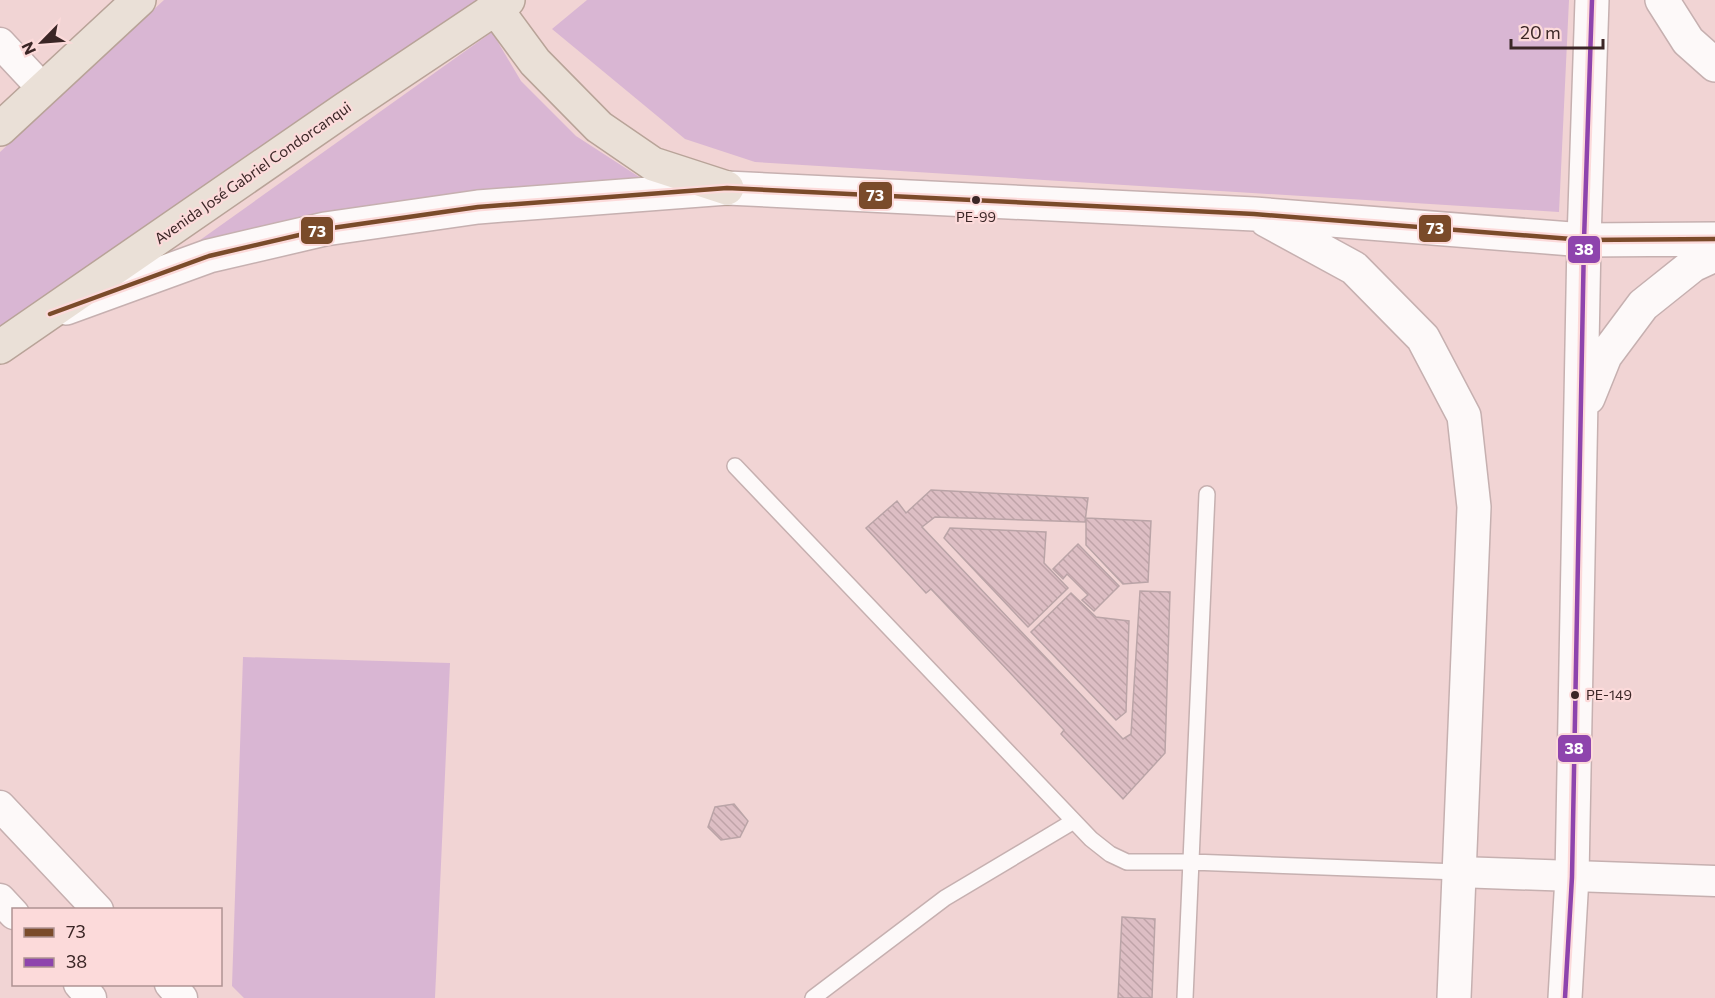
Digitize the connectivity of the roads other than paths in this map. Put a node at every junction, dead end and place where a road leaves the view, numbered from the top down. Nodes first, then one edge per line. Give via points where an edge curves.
1 (139, 0) edge
2 (1592, 0) edge
3 (1662, 0) edge
4 (499, 3) edge
5 (0, 43) edge
6 (1715, 65) edge
7 (43, 89) junction
8 (0, 129) edge
9 (727, 188) junction
10 (1254, 214) junction
11 (1715, 239) edge
12 (1584, 240) junction
13 (1715, 255) edge
14 (50, 314) junction
15 (0, 347) edge
16 (1580, 416) junction
17 (735, 466) dead end
18 (1207, 494) dead end
19 (0, 806) edge
20 (1074, 821) junction
21 (1191, 862) junction
22 (1458, 872) junction
23 (1572, 877) junction
24 (1715, 881) edge
25 (0, 899) edge
26 (97, 908) edge
27 (12, 912) edge
28 (81, 986) edge
29 (172, 986) edge
30 (92, 998) edge
31 (182, 998) edge
32 (813, 998) edge
33 (1185, 998) edge
34 (1454, 998) edge
35 (1565, 998) edge

1 - 7 highway
2 - 12 street
3 - 6 street via 1688,41
4 - 9 highway via 535,62 599,127 653,164
4 - 14 highway, Avenida José Gabriel Condorcanqui
5 - 7 street
7 - 8 highway
9 - 10 street
9 - 14 street via 478,207 325,229 209,256
10 - 12 street
10 - 22 street via 1354,268 1423,338 1464,416 1474,507
11 - 12 street
12 - 16 street
13 - 16 street via 1693,266 1643,305 1605,356
14 - 15 highway, Avenida José Gabriel Condorcanqui
16 - 23 street
17 - 20 lane
18 - 21 lane
19 - 26 street
20 - 21 lane via 1110,854 1126,862
20 - 32 lane via 945,898
21 - 22 lane
21 - 33 lane
22 - 23 street
22 - 34 street
23 - 24 street
23 - 35 street
25 - 27 street
28 - 30 street
29 - 31 street

